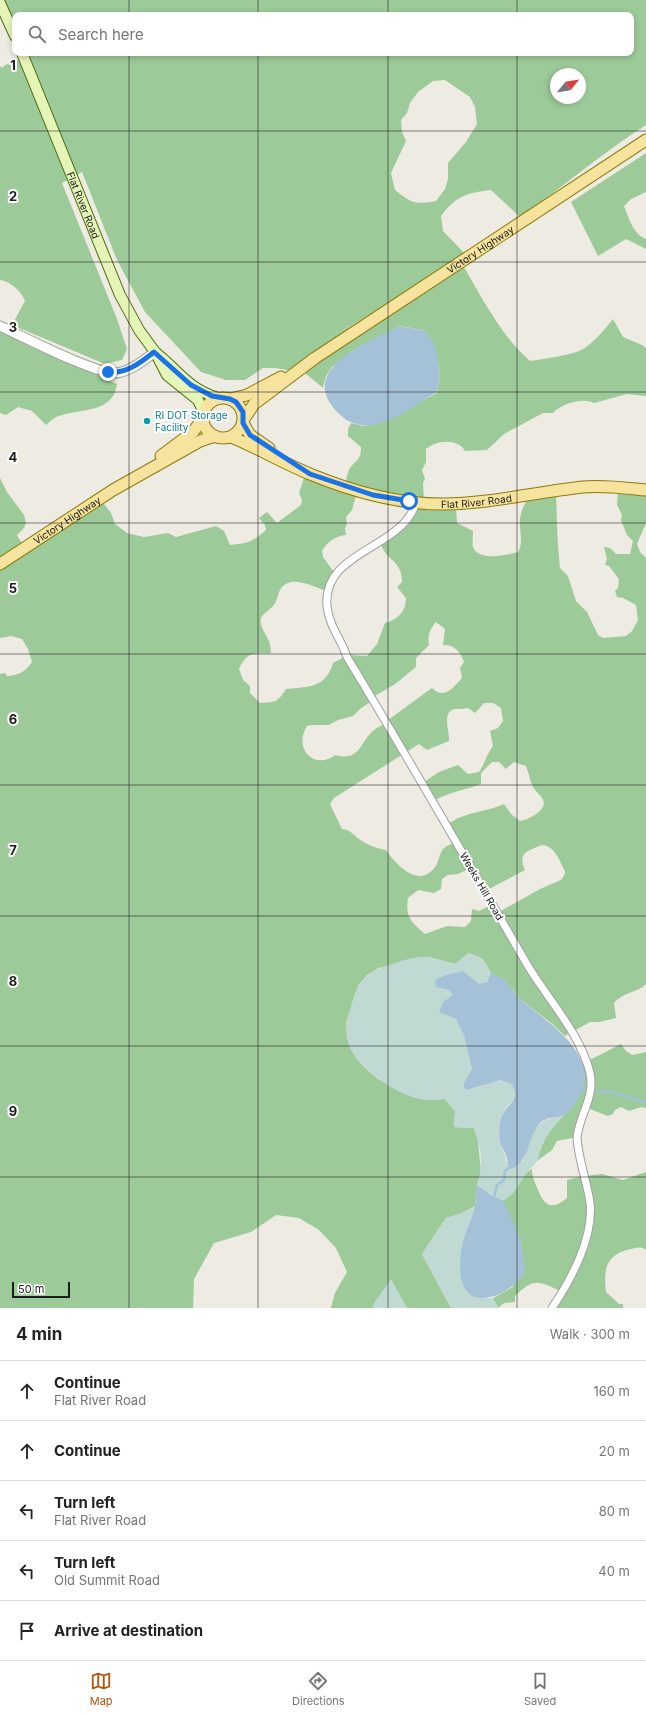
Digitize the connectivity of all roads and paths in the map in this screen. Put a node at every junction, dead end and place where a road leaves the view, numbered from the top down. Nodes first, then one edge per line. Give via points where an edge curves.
1 (0, 3) edge
2 (12, 29) edge
3 (23, 56) edge
4 (646, 140) edge
5 (0, 326) edge
6 (154, 352) junction
7 (315, 358) junction
8 (218, 398) junction
9 (230, 399) junction
10 (203, 415) junction
11 (243, 421) junction
12 (215, 436) junction
13 (231, 437) junction
14 (310, 474) junction
15 (134, 477) junction
16 (646, 490) edge
17 (416, 502) junction
18 (0, 564) edge
19 (552, 1308) edge

1 - 2 main road
3 - 6 main road, Flat River Road via 112,277 139,330
4 - 7 main road, Victory Highway
5 - 6 street via 108,372 127,370
6 - 8 main road, Flat River Road via 182,378 202,392
6 - 10 main road, Flat River Road via 167,375 198,400
7 - 9 main road, Victory Highway via 247,395
7 - 11 main road, Victory Highway via 254,404
8 - 9 main road
8 - 10 main road via 212,401
9 - 11 main road via 240,407
10 - 12 main road via 205,426
10 - 15 main road, Victory Highway via 193,432
11 - 13 main road via 239,431
11 - 14 main road, Flat River Road via 250,435
12 - 13 main road
12 - 15 main road, Victory Highway via 200,441
13 - 14 main road, Flat River Road
14 - 17 main road, Flat River Road via 373,495
15 - 18 main road, Victory Highway
16 - 17 main road, Flat River Road via 584,487 471,504
17 - 19 street, Weeks Hill Road via 397,530 359,554 340,570 327,596 328,614 347,657 587,1062 592,1090 577,1137 590,1204 589,1226 581,1256

